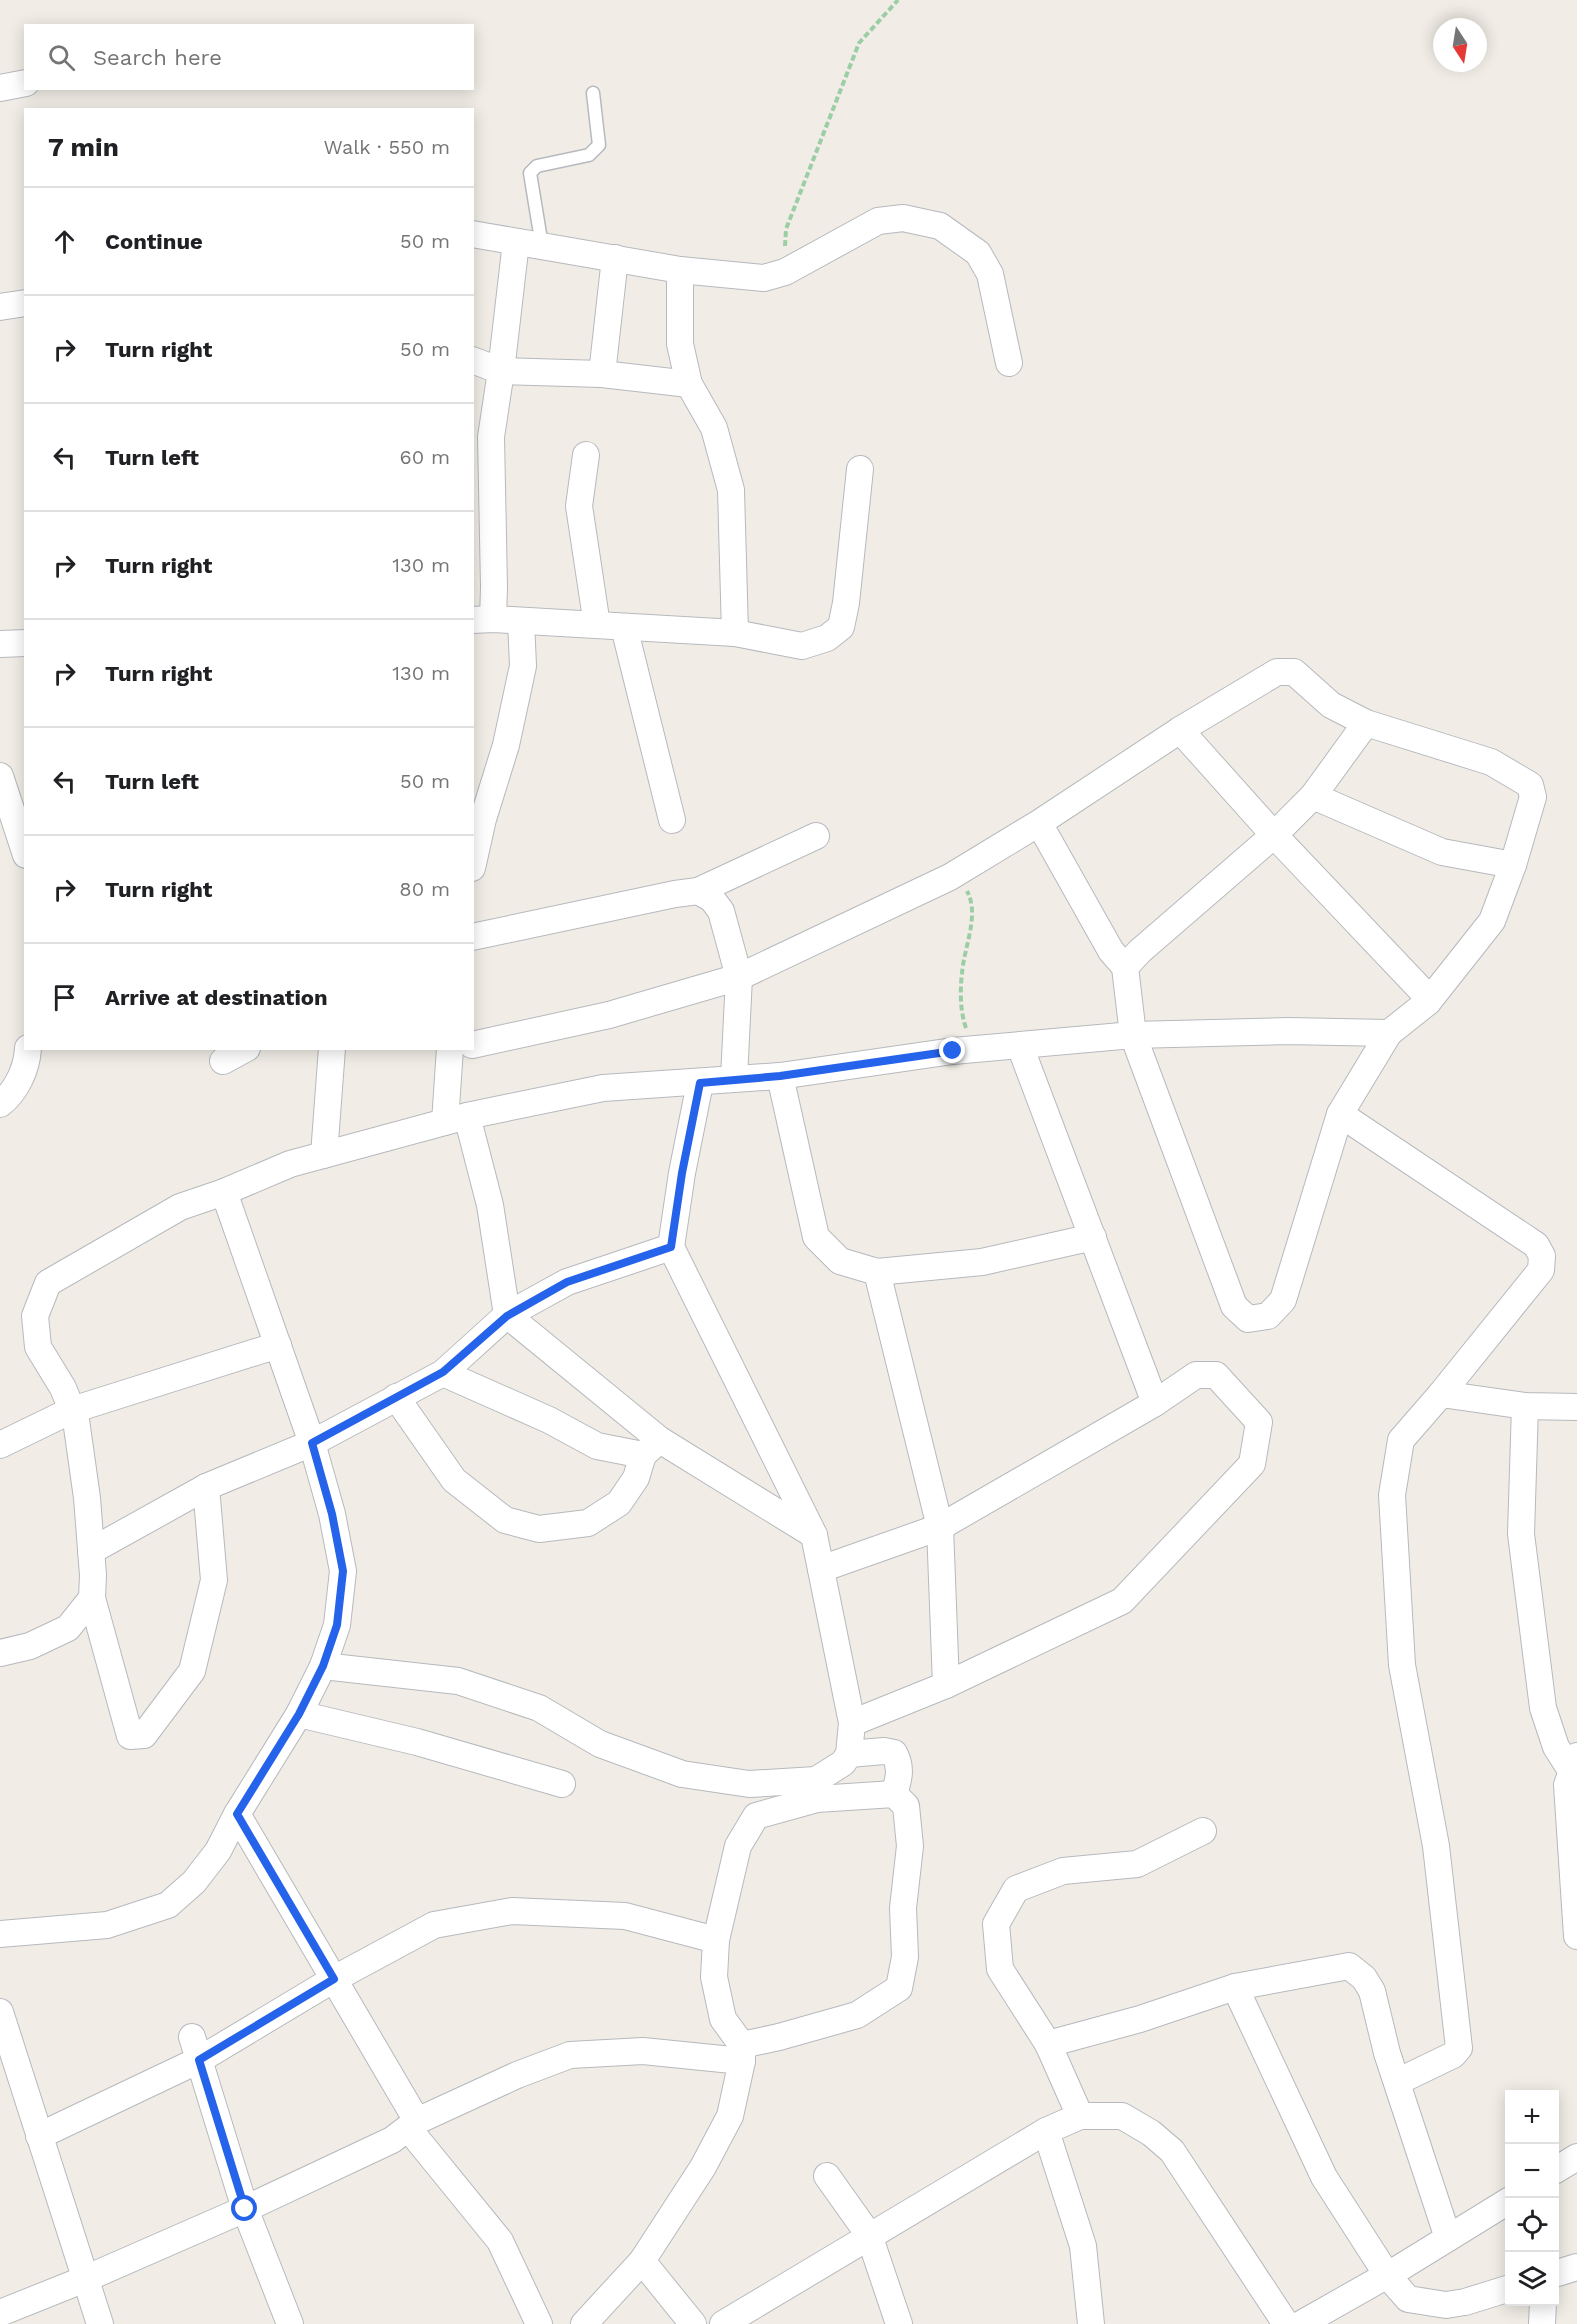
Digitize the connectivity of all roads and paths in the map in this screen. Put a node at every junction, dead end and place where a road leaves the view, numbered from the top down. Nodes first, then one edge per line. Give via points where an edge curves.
1 (898, 0) edge
2 (24, 83) edge
3 (0, 88) edge
4 (593, 93) dead end
5 (474, 234) edge
6 (516, 242) junction
7 (542, 246) junction
8 (615, 258) junction
9 (680, 270) junction
10 (784, 272) junction
11 (24, 303) edge
12 (0, 308) edge
13 (474, 361) edge
14 (1008, 363) dead end
15 (501, 371) junction
16 (602, 374) junction
17 (689, 384) junction
18 (482, 438) edge
19 (586, 455) dead end
20 (860, 469) dead end
21 (483, 619) edge
22 (521, 621) junction
23 (597, 625) junction
24 (624, 627) junction
25 (735, 633) junction
26 (24, 643) edge
27 (0, 644) edge
28 (1366, 723) junction
29 (1180, 730) junction
30 (0, 776) edge
31 (1313, 796) junction
32 (672, 820) dead end
33 (1039, 823) junction
34 (1274, 835) junction
35 (816, 836) dead end
36 (24, 849) edge
37 (474, 859) edge
38 (1513, 865) junction
39 (950, 877) junction
40 (698, 891) junction
41 (474, 937) edge
42 (1125, 968) junction
43 (739, 977) junction
44 (1428, 1002) junction
45 (1389, 1033) junction
46 (1134, 1035) junction
47 (474, 1044) edge
48 (1020, 1046) junction
49 (980, 1049) junction
50 (28, 1050) edge
51 (243, 1050) edge
52 (332, 1050) edge
53 (457, 1050) edge
54 (222, 1060) dead end
55 (780, 1076) junction
56 (734, 1078) junction
57 (700, 1083) junction
58 (0, 1104) edge
59 (1340, 1114) junction
60 (456, 1119) junction
61 (324, 1155) junction
62 (224, 1192) junction
63 (1093, 1237) junction
64 (671, 1247) junction
65 (877, 1272) junction
66 (507, 1316) junction
67 (278, 1345) junction
68 (443, 1372) junction
69 (1441, 1394) junction
70 (396, 1397) junction
71 (1155, 1403) junction
72 (1525, 1406) junction
73 (1577, 1407) edge
74 (72, 1410) junction
75 (312, 1443) junction
76 (0, 1445) edge
77 (652, 1447) junction
78 (206, 1487) junction
79 (940, 1527) junction
80 (814, 1535) junction
81 (91, 1551) junction
82 (821, 1569) junction
83 (92, 1599) junction
84 (0, 1653) edge
85 (323, 1666) junction
86 (946, 1685) junction
87 (299, 1714) junction
88 (852, 1723) junction
89 (849, 1754) junction
90 (1573, 1775) edge
91 (562, 1784) dead end
92 (894, 1794) junction
93 (237, 1814) junction
94 (1203, 1831) dead end
95 (0, 1934) edge
96 (1577, 1936) edge
97 (716, 1940) junction
98 (334, 1979) junction
99 (1235, 1987) junction
100 (0, 2012) edge
101 (1048, 2044) junction
102 (196, 2048) junction
103 (742, 2053) junction
104 (1397, 2082) junction
105 (1080, 2116) junction
106 (413, 2125) junction
107 (1046, 2131) junction
108 (39, 2136) junction
109 (1577, 2157) edge
110 (1559, 2168) edge
111 (827, 2176) dead end
112 (1505, 2202) edge
113 (245, 2209) junction
114 (869, 2235) junction
115 (1448, 2238) junction
116 (642, 2261) junction
117 (1577, 2267) edge
118 (1559, 2272) edge
119 (1387, 2275) junction
120 (85, 2279) junction
121 (1505, 2290) edge
122 (1543, 2306) edge
123 (0, 2313) edge
124 (1462, 2313) edge
125 (100, 2324) edge
126 (290, 2324) edge
127 (539, 2324) edge
128 (584, 2324) edge
129 (693, 2324) edge
130 (723, 2324) edge
131 (899, 2324) edge
132 (1091, 2324) edge
133 (1286, 2324) edge
134 (1301, 2324) edge
135 (1542, 2324) edge

1 - 10 path via 859,43 786,229
2 - 3 street
4 - 7 lane via 599,145 589,155 537,166 530,173
5 - 6 street
6 - 7 street
6 - 15 street
7 - 8 street
8 - 9 street
8 - 16 street
9 - 10 street via 764,278
9 - 17 street via 680,344
10 - 14 street via 878,221 903,218 940,226 978,253 990,274
11 - 12 street
13 - 15 street
15 - 16 street
15 - 18 street
16 - 17 street
17 - 25 street via 714,428 731,490
18 - 21 street via 494,587
19 - 23 street via 579,506
20 - 25 street via 841,627 827,638 802,646
21 - 22 street
22 - 23 street
22 - 37 street via 523,666
23 - 24 street
24 - 25 street
24 - 32 street
26 - 27 street
28 - 29 street via 1331,705 1294,672 1286,671 1277,672
28 - 31 street
28 - 38 street via 1491,762 1530,786 1533,797
29 - 33 street
29 - 34 street
30 - 36 street
31 - 34 street
31 - 38 street via 1442,852
33 - 39 street
33 - 42 street via 1111,951
34 - 42 street
34 - 44 street via 1425,994
35 - 40 street
38 - 44 street via 1492,921
39 - 43 street
39 - 49 path via 971,899 962,973 962,1016
40 - 41 street
40 - 43 street via 712,898 721,911
42 - 46 street
43 - 47 street via 609,1014
43 - 56 street
44 - 45 street
45 - 46 street
45 - 59 street
46 - 48 street
46 - 59 street via 1234,1306 1248,1319 1268,1316 1283,1300
48 - 49 street
48 - 63 street
49 - 55 street
50 - 58 street via 11,1096
51 - 54 street
52 - 61 street
53 - 60 street
55 - 56 street
55 - 65 street via 816,1237 840,1261
56 - 57 street
57 - 60 street via 603,1088
57 - 64 street
59 - 69 street via 1536,1245 1542,1256 1541,1270
60 - 61 street
60 - 66 street via 490,1205
61 - 62 street via 290,1164
62 - 67 street
62 - 74 street via 180,1207 48,1283 35,1316 38,1347
63 - 65 street via 982,1262
63 - 71 street
64 - 66 street via 567,1282
64 - 80 street
65 - 79 street
66 - 68 street
66 - 77 street
67 - 74 street
67 - 75 street
68 - 70 street
68 - 77 street via 597,1446
69 - 72 street
69 - 104 street via 1401,1440 1392,1495 1402,1665 1436,1846 1460,2048
70 - 75 street
70 - 77 street via 454,1480 505,1520 539,1529 588,1522 619,1503
71 - 79 street
71 - 86 street via 1196,1375 1216,1375 1259,1422 1252,1464 1122,1600
72 - 73 street
72 - 90 street via 1521,1534 1542,1696 1556,1747
74 - 76 street
74 - 81 street via 82,1457
75 - 78 street
75 - 85 street via 343,1571 337,1625
77 - 80 street
78 - 81 street
78 - 83 street via 214,1580 192,1671 144,1735 130,1736
79 - 82 street
79 - 86 street
80 - 82 street
81 - 83 street
82 - 88 street
83 - 84 street via 68,1628 30,1646
85 - 87 street
85 - 89 street via 458,1681 539,1708 600,1744 682,1774 749,1784 816,1780 843,1763
86 - 88 street
87 - 91 street via 417,1742
87 - 93 street
88 - 89 street
89 - 92 street via 894,1753 899,1762
90 - 96 street
92 - 97 street via 817,1799 756,1816 738,1846
92 - 103 street via 906,1806 910,1846 903,1908 905,1957 899,1989 857,2015 779,2037
93 - 95 street via 218,1851 194,1882 168,1905 107,1925
93 - 98 street
94 - 101 street via 1137,1864 1063,1871 1016,1889 996,1924 1000,1969
97 - 98 street via 625,1916 512,1911 434,1925
97 - 103 street via 714,1977 723,2019
98 - 102 street
98 - 106 street
99 - 101 street
99 - 104 street via 1349,1966 1365,1978 1372,1991
99 - 119 street via 1324,2177
100 - 108 street
101 - 105 street
102 - 108 street
102 - 113 street
103 - 106 street via 643,2051 570,2055
103 - 116 street via 730,2116 703,2167
104 - 115 street
105 - 107 street
105 - 133 street via 1122,2116 1172,2151
106 - 113 street via 392,2140
106 - 127 street via 500,2241
107 - 114 street
107 - 132 street via 1083,2246
108 - 120 street
109 - 110 street
111 - 114 street
112 - 115 street
113 - 120 street
113 - 126 street
114 - 130 street
114 - 131 street
115 - 119 street
116 - 128 street
116 - 129 street
117 - 118 street
119 - 124 street via 1408,2299 1446,2305
119 - 134 street
120 - 123 street
120 - 125 street
121 - 124 street
122 - 135 street

